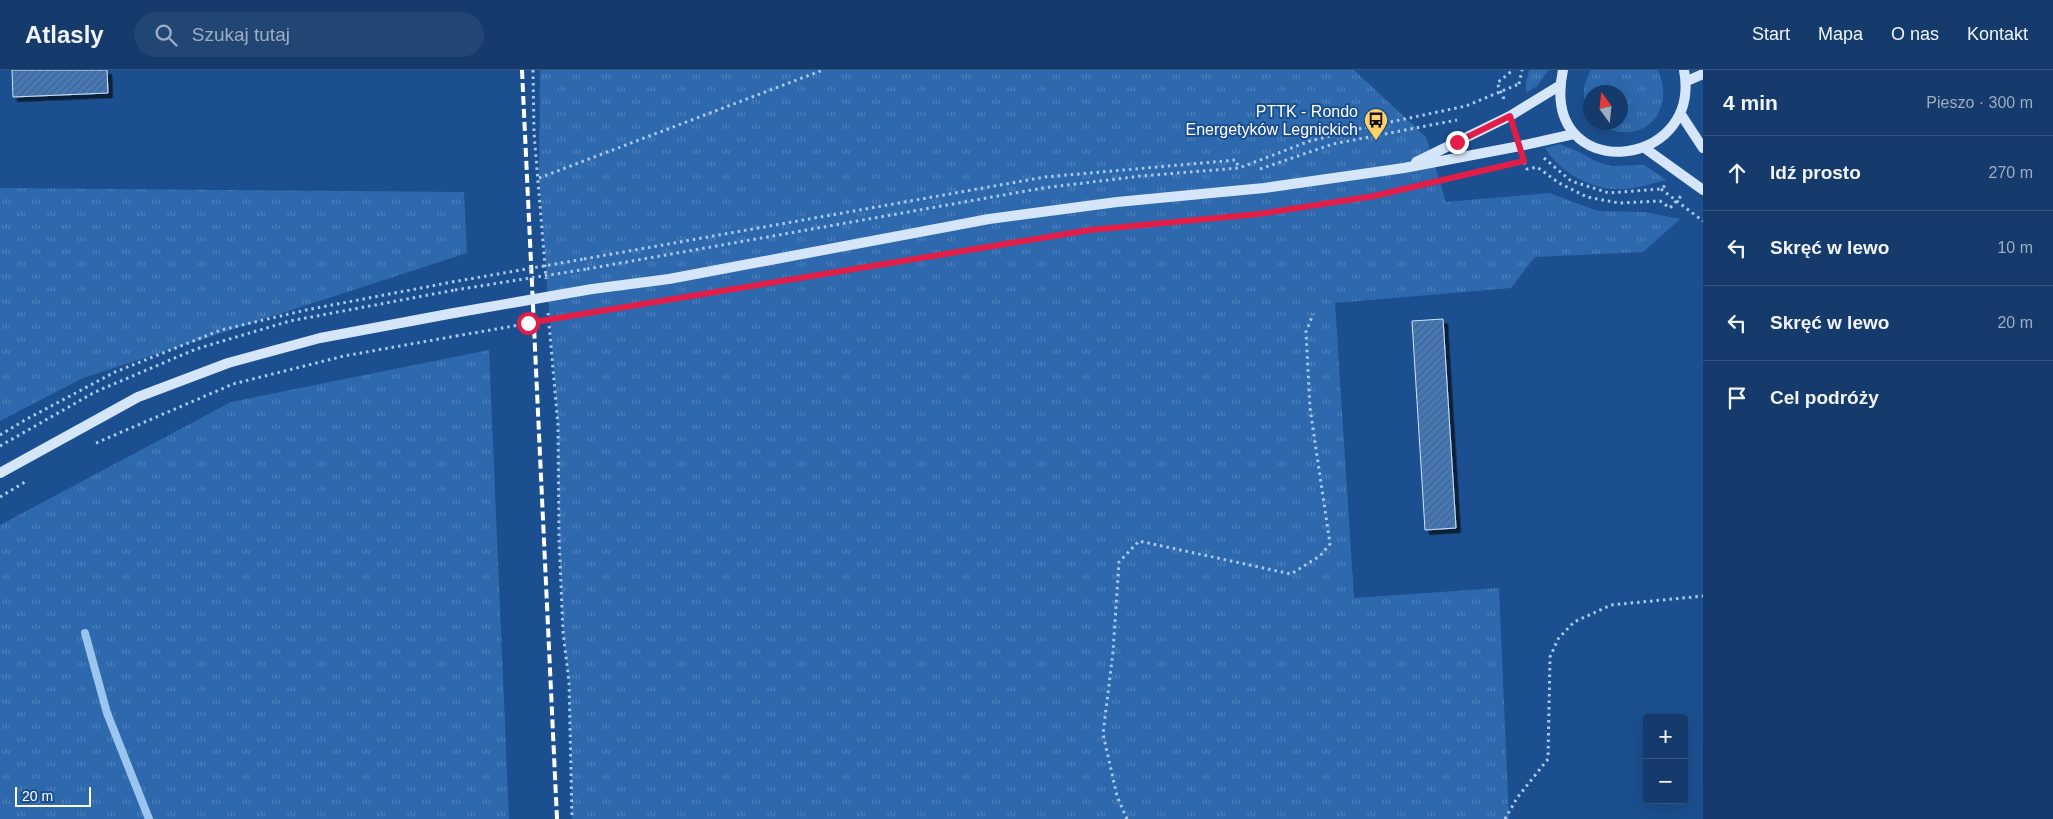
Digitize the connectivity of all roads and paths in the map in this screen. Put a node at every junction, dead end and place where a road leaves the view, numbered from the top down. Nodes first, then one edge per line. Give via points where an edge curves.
1 (533, 70) edge
2 (823, 70) edge
3 (1513, 70) edge
4 (1563, 70) edge
5 (1684, 70) edge
6 (1703, 74) edge
7 (1687, 81) junction
8 (1519, 84) dead end
9 (1559, 86) junction
10 (1500, 92) junction
11 (1496, 104) dead end
12 (1682, 116) junction
13 (1465, 117) dead end
14 (1574, 134) junction
15 (1520, 146) junction
16 (1703, 148) edge
17 (1646, 149) junction
18 (1533, 159) dead end
19 (1524, 161) junction
20 (1518, 162) dead end
21 (1239, 168) junction
22 (1404, 168) junction
23 (1259, 169) dead end
24 (1681, 173) junction
25 (1240, 174) dead end
26 (539, 178) junction
27 (1571, 181) dead end
28 (1692, 182) junction
29 (1421, 185) dead end
30 (1661, 190) junction
31 (1703, 190) edge
32 (1676, 202) junction
33 (1703, 221) edge
34 (545, 265) junction
35 (546, 276) junction
36 (546, 286) dead end
37 (455, 290) dead end
38 (548, 305) dead end
39 (1313, 314) dead end
40 (0, 435) edge
41 (89, 446) dead end
42 (0, 473) edge
43 (32, 478) dead end
44 (0, 498) edge
45 (1703, 596) edge
46 (572, 819) edge
47 (1127, 819) edge
48 (1505, 819) edge

1 - 26 path
2 - 26 path
3 - 10 path via 1496,83
4 - 9 street
5 - 7 street
6 - 7 street
7 - 12 street via 1687,99
8 - 10 path
9 - 14 street via 1561,106
9 - 22 street via 1510,116
10 - 11 path via 1504,101
10 - 21 path via 1466,106 1310,142
12 - 16 street
12 - 17 street via 1661,141
13 - 23 path via 1334,144
14 - 15 street
14 - 17 street via 1604,150 1625,153
15 - 19 path
15 - 22 street
17 - 24 street
18 - 19 path
19 - 20 path
19 - 32 path via 1527,169 1537,167 1559,184 1587,197 1619,203 1660,201 1670,208
21 - 25 path
21 - 34 path, bridge via 1236,160 1046,177
21 - 35 path, bridge via 1043,188
22 - 42 street, bridge via 1264,188 1117,202 989,219 670,279 592,289 320,338 228,363 138,397
24 - 28 street
24 - 30 path
26 - 34 path
27 - 30 path via 1609,193
28 - 31 street
28 - 32 path
29 - 41 path, bridge via 1374,196 1259,214 1090,230 600,310 344,356 233,384
30 - 32 path
32 - 33 path
34 - 35 path
34 - 40 path, bridge via 306,310 221,330 115,372
35 - 36 path
35 - 37 path, bridge
38 - 46 path via 558,425 559,538
39 - 47 path via 1306,332 1310,408 1330,544 1320,556 1291,574 1139,541 1119,562 1103,734 1117,796
43 - 44 path
45 - 48 path via 1611,605 1574,622 1558,638 1550,657 1548,759

